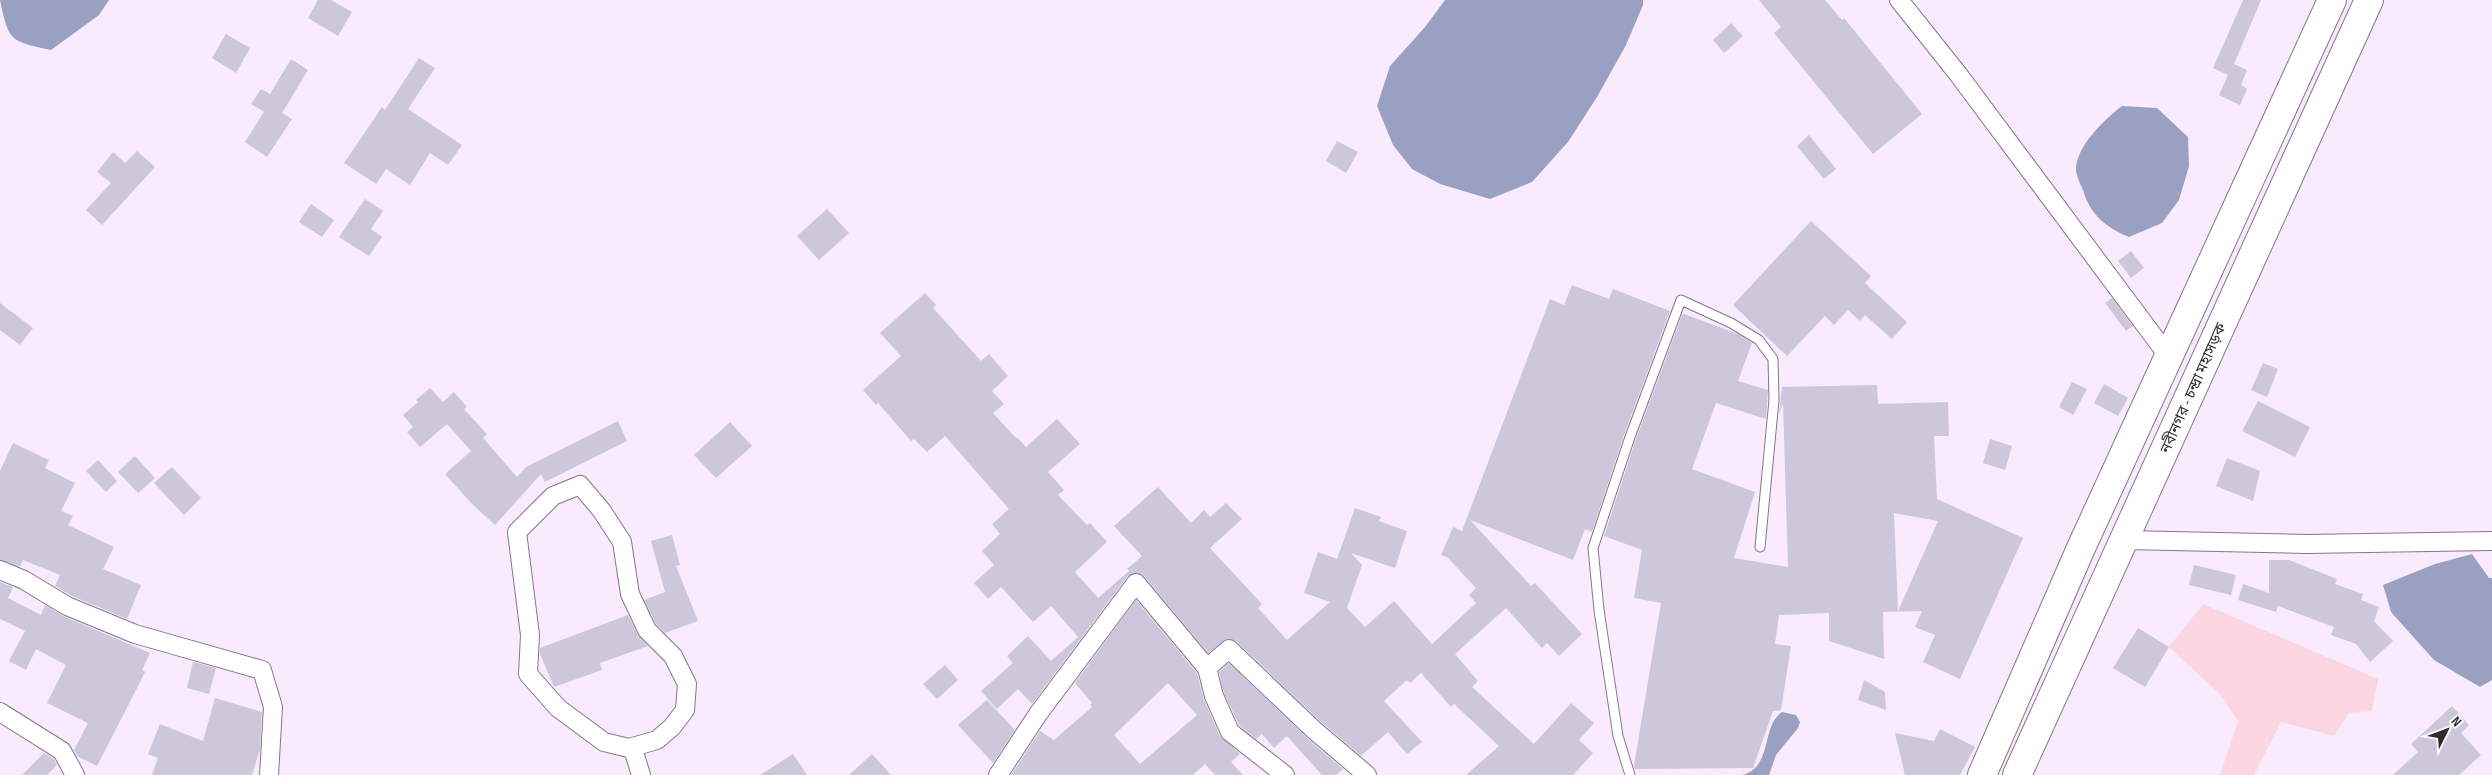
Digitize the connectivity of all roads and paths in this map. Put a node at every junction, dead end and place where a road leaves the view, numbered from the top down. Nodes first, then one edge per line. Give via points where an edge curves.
1 (1899, 0) edge
2 (2332, 0) edge
3 (2369, 0) edge
4 (2169, 357) junction
5 (2124, 540) junction
6 (2492, 541) edge
7 (1760, 546) dead end
8 (0, 570) edge
9 (1207, 668) junction
10 (0, 712) edge
11 (629, 748) junction
12 (75, 775) edge
13 (269, 775) edge
14 (641, 775) edge
15 (998, 775) edge
16 (1285, 775) edge
17 (1367, 775) edge
18 (1630, 775) edge
19 (1982, 775) edge
20 (2017, 775) edge

1 - 4 street
2 - 4 highway
3 - 5 highway, নবীনগর - চন্দ্রা মহাসড়ক
4 - 19 highway
5 - 6 street via 2306,544
5 - 20 highway, নবীনগর - চন্দ্রা মহাসড়ক
7 - 18 lane via 1774,400 1773,359 1759,340 1681,300 1630,436 1593,548 1618,736
8 - 13 street via 68,606 135,634 262,670 273,707
9 - 15 street via 1136,583 1038,714
9 - 16 street via 1214,696 1230,732
9 - 17 street via 1228,649
10 - 12 street via 62,751
11 - 11 street via 604,742 558,708 528,674 530,635 517,532 552,496 580,485 622,542 630,594 647,630 673,656 687,684 685,710 672,728 657,740
11 - 14 street via 633,748

